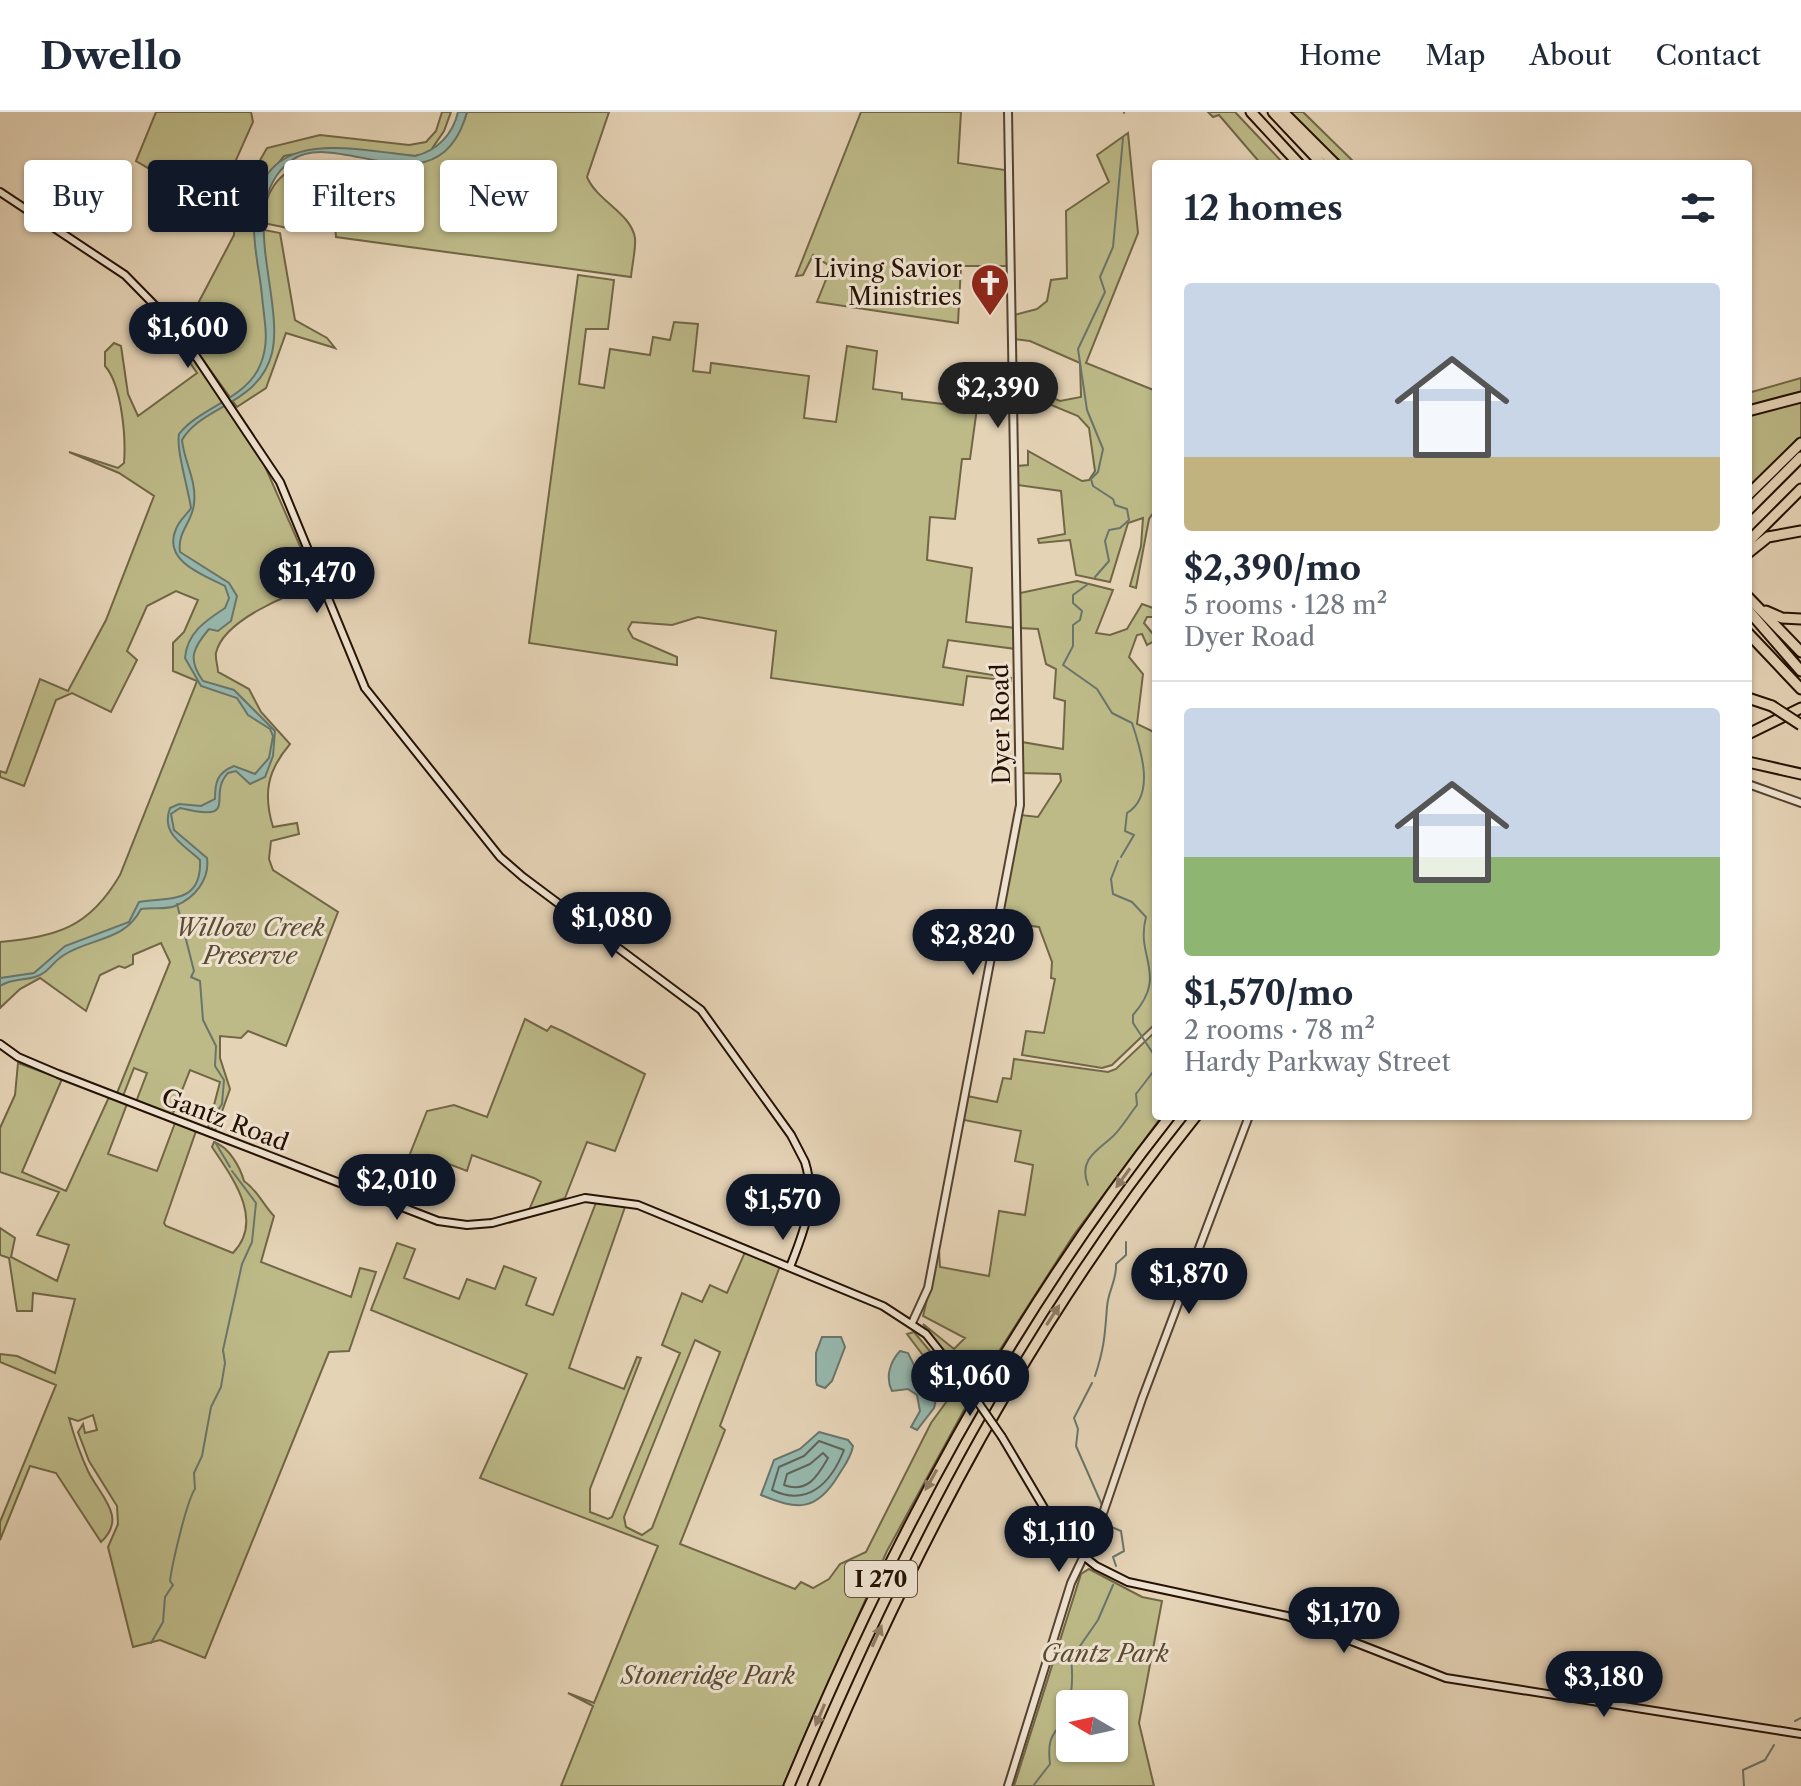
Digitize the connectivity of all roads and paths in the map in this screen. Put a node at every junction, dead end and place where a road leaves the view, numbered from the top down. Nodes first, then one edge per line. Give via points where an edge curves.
1 (1008, 112) edge
2 (1251, 112) edge
3 (1273, 112) edge
4 (1283, 112) edge
5 (1295, 160) edge
6 (1318, 160) edge
7 (1331, 160) edge
8 (0, 192) edge
9 (1801, 397) edge
10 (1752, 410) edge
11 (1801, 443) edge
12 (1801, 457) edge
13 (1801, 489) edge
14 (1752, 491) edge
15 (1752, 506) edge
16 (1801, 531) edge
17 (1752, 538) edge
18 (1752, 550) edge
19 (1752, 599) edge
20 (1752, 600) edge
21 (1752, 614) edge
22 (1752, 615) edge
23 (1801, 619) edge
24 (1752, 637) edge
25 (1752, 645) edge
26 (1801, 652) edge
27 (1801, 663) edge
28 (1801, 671) edge
29 (1799, 689) edge
30 (1752, 699) edge
31 (1801, 708) edge
32 (1801, 723) edge
33 (1752, 733) edge
34 (1752, 763) edge
35 (1801, 774) edge
36 (1752, 785) edge
37 (1801, 803) edge
38 (0, 1044) edge
39 (1167, 1120) edge
40 (1193, 1120) edge
41 (1247, 1120) edge
42 (790, 1267) junction
43 (912, 1323) junction
44 (1083, 1557) junction
45 (1801, 1734) edge
46 (789, 1786) edge
47 (813, 1786) edge
48 (1008, 1786) edge

1 - 43 main road, Dyer Road via 1020,805 928,1288
2 - 5 highway
3 - 6 highway
4 - 7 highway
8 - 42 main road via 96,254 143,291 177,328 280,482 360,679 505,862 701,1010 805,1162 811,1195
9 - 10 highway
11 - 14 highway
12 - 15 highway
13 - 17 highway
16 - 18 highway via 1775,534
19 - 23 highway via 1775,616
20 - 26 highway
21 - 27 highway
22 - 28 highway
24 - 29 highway
25 - 29 highway
30 - 32 highway, bridge
31 - 33 highway
34 - 35 highway
36 - 37 main road
38 - 42 main road, Gantz Road via 41,1068 438,1221 486,1224 569,1200 611,1199 649,1209
39 -> 46 highway, I 270 via 1069,1252 968,1411 911,1516
47 -> 40 highway, I 270 via 903,1580 984,1428 1086,1264
41 - 44 main road
42 - 43 main road, Gantz Road
43 - 44 main road, Gantz Road, bridge via 964,1382 1053,1523
44 - 45 main road, Gantz Road via 1128,1582 1287,1616 1446,1678
44 - 48 main road

